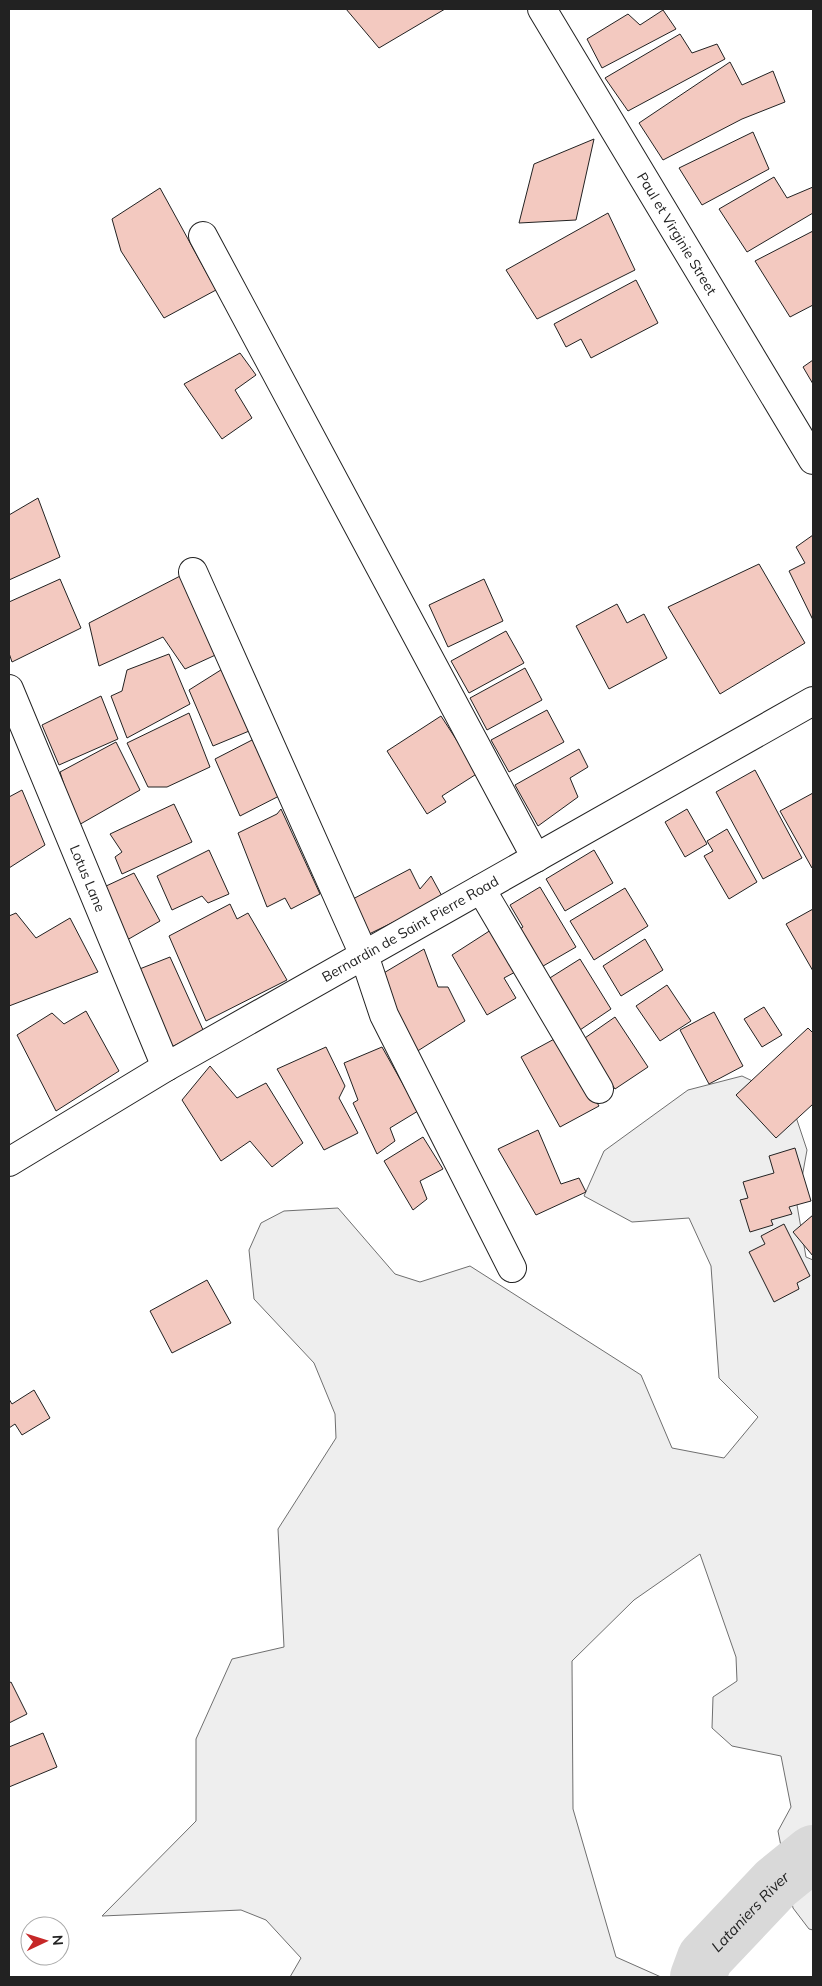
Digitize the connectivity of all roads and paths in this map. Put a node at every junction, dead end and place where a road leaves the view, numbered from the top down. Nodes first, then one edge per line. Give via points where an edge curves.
1 (542, 9) edge
2 (203, 236) dead end
3 (813, 460) edge
4 (193, 572) dead end
5 (9, 689) edge
6 (813, 701) edge
7 (536, 858) junction
8 (481, 889) junction
9 (364, 955) junction
10 (166, 1067) junction
11 (598, 1090) dead end
12 (9, 1162) edge
13 (512, 1268) dead end

1 - 3 street, Paul et Virginie Street
2 - 7 street
4 - 9 street
5 - 10 street, Lotus Lane
6 - 7 street, Bernardin de Saint Pierre Road
7 - 8 street, Bernardin de Saint Pierre Road
8 - 9 street, Bernardin de Saint Pierre Road
8 - 11 street
9 - 10 street, Bernardin de Saint Pierre Road
9 - 13 street via 384,1015
10 - 12 street, Bernardin de Saint Pierre Road

